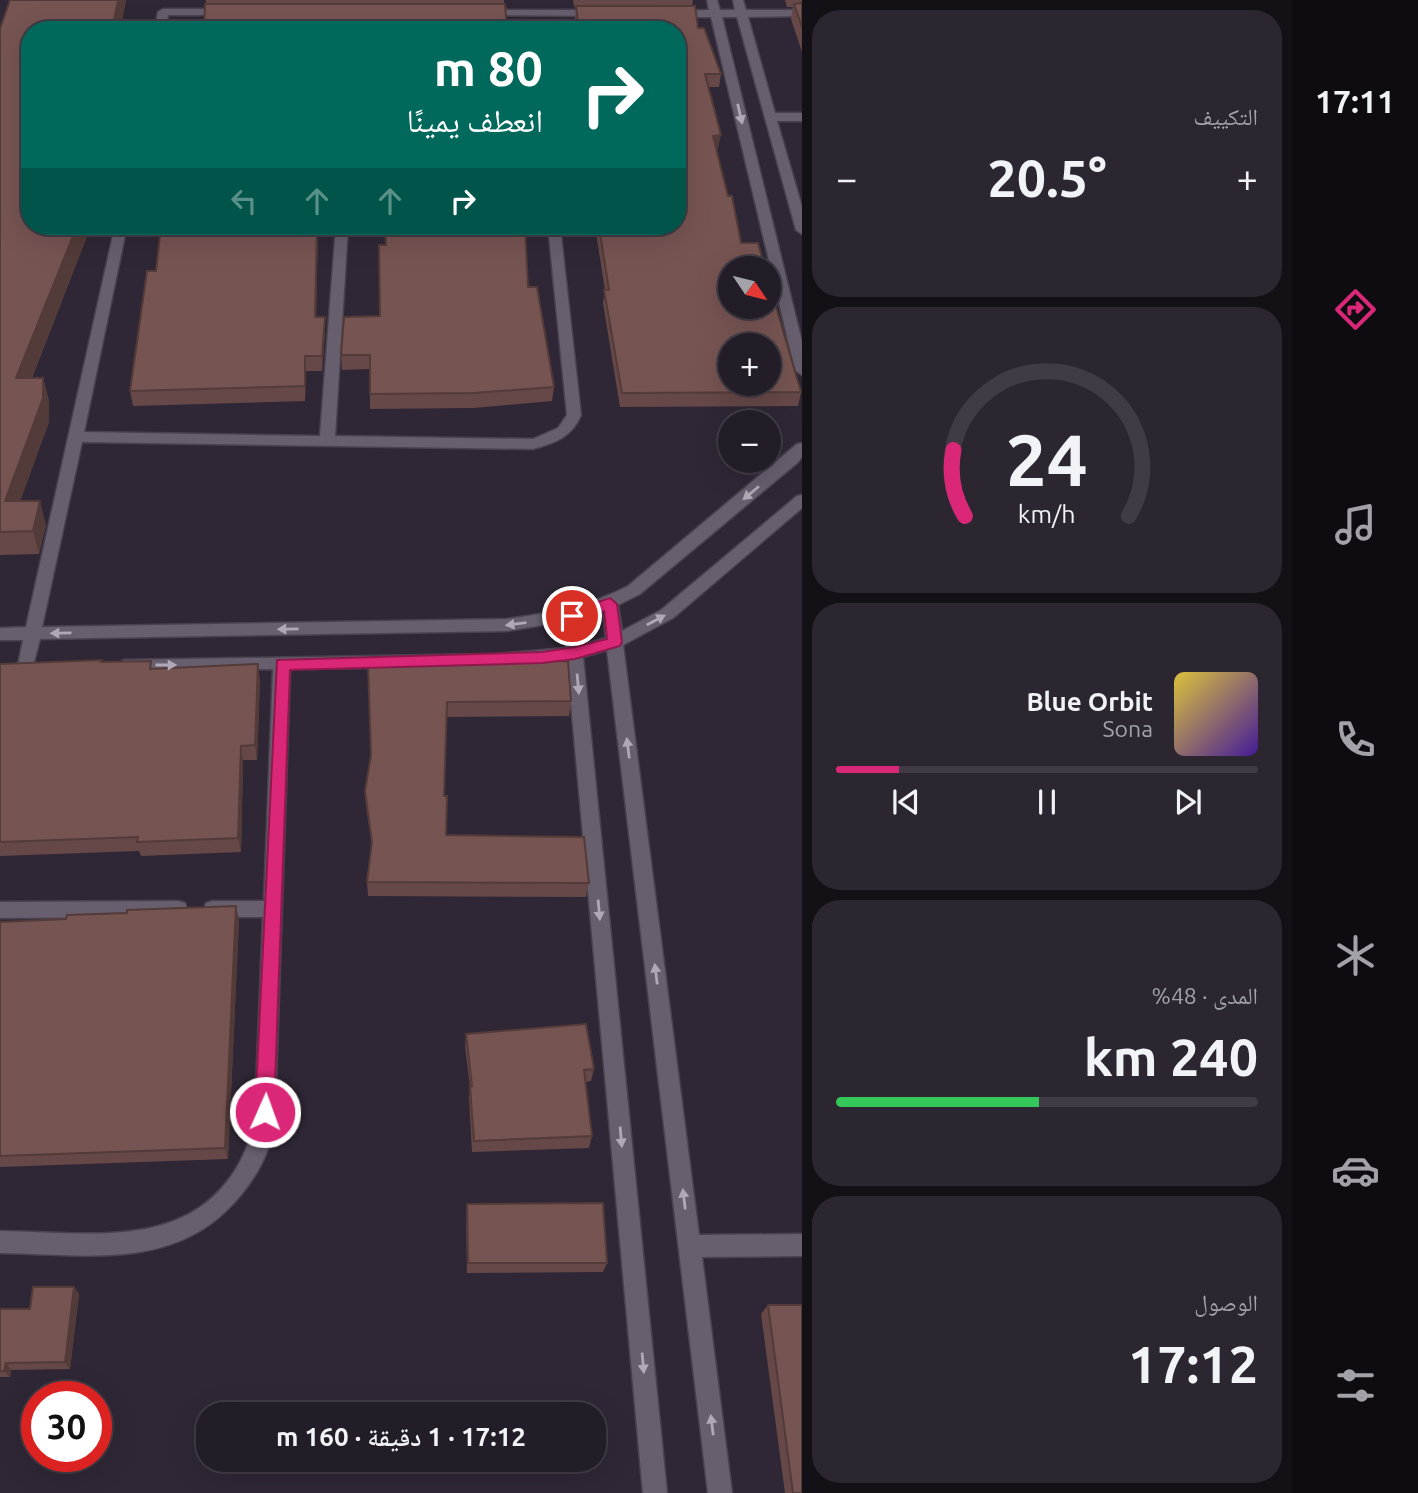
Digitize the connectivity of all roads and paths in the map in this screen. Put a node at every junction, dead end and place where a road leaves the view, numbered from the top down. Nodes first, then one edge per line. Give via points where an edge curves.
1 (712, 0) edge
2 (738, 0) edge
3 (232, 12) edge
4 (465, 13) edge
5 (610, 13) edge
6 (802, 13) edge
7 (663, 14) edge
8 (715, 14) junction
9 (742, 14) junction
10 (162, 21) edge
11 (732, 81) junction
12 (760, 81) junction
13 (769, 117) junction
14 (802, 117) edge
15 (802, 230) edge
16 (119, 235) edge
17 (341, 235) edge
18 (555, 235) edge
19 (802, 370) edge
20 (75, 438) junction
21 (327, 441) junction
22 (802, 448) edge
23 (802, 500) edge
24 (610, 604) junction
25 (572, 616) junction
26 (0, 634) edge
27 (33, 634) junction
28 (615, 642) junction
29 (575, 653) junction
30 (282, 664) junction
31 (26, 665) edge
32 (107, 665) edge
33 (273, 909) junction
34 (0, 910) edge
35 (0, 1242) edge
36 (802, 1245) edge
37 (690, 1246) junction
38 (655, 1493) edge
39 (720, 1493) edge

1 - 8 street
2 - 9 street
3 - 10 street via 163,12
4 - 5 street via 532,17
6 - 9 street
7 - 8 street
8 - 9 street
8 - 11 street
9 - 12 street
11 - 12 street
11 -> 19 street
12 - 13 street
13 - 14 street
13 - 15 street
16 - 20 street
17 - 21 street
18 - 21 street via 574,415 563,433 533,444
20 - 21 street
20 - 27 street
22 -> 24 street via 634,590
28 -> 23 street via 667,614
24 - 25 street
24 - 28 street
25 -> 27 street via 507,625
25 - 29 street
26 - 27 street
27 - 31 street
28 - 29 street
37 -> 28 street
29 - 30 street via 497,660
29 -> 38 street
32 -> 30 street
30 - 33 street
33 - 34 street
33 - 35 street via 265,1112 258,1147 241,1180 214,1209 192,1223 143,1242
36 - 37 street
39 -> 37 street

